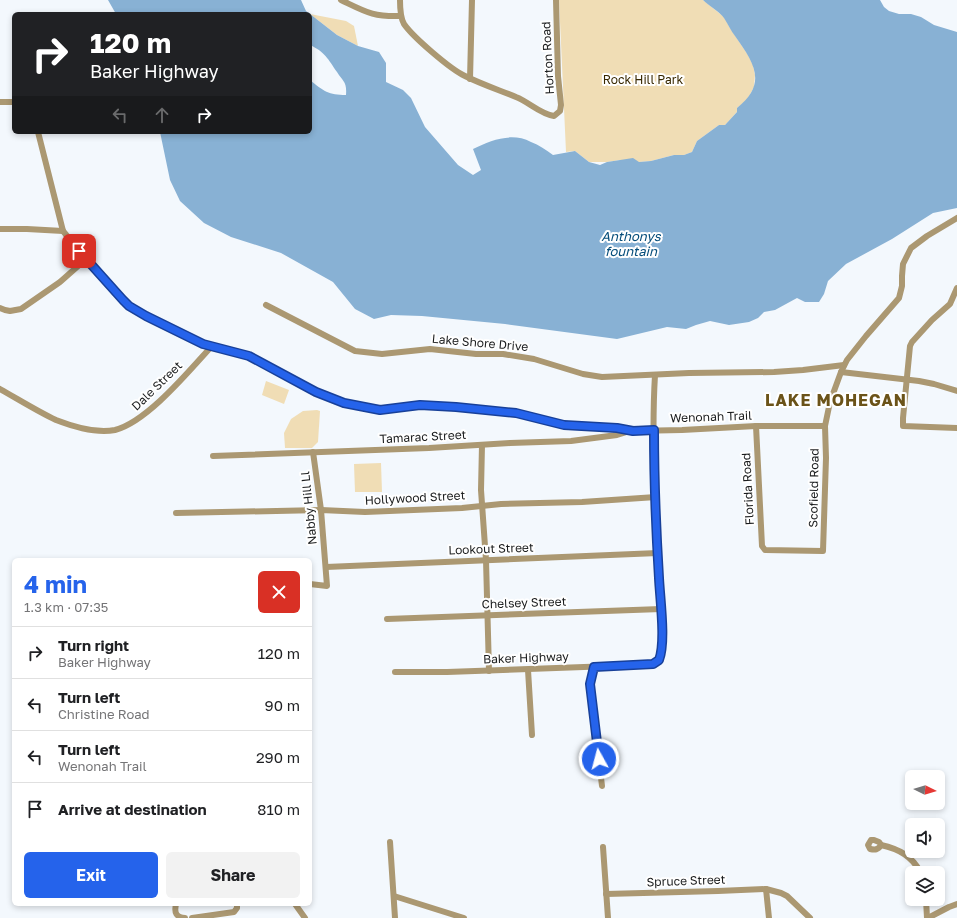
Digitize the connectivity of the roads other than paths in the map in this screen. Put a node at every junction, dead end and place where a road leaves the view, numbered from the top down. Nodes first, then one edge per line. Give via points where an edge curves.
1 (341, 0) edge
2 (400, 0) edge
3 (472, 0) edge
4 (556, 0) edge
5 (401, 16) junction
6 (470, 79) junction
7 (0, 102) edge
8 (12, 102) edge
9 (39, 134) edge
10 (957, 218) edge
11 (0, 229) edge
12 (64, 231) junction
13 (86, 259) junction
14 (957, 288) edge
15 (950, 304) junction
16 (266, 305) dead end
17 (957, 305) edge
18 (0, 308) edge
19 (211, 347) junction
20 (844, 365) junction
21 (841, 372) junction
22 (655, 375) junction
23 (907, 380) junction
24 (0, 389) edge
25 (957, 391) edge
26 (756, 426) junction
27 (824, 426) junction
28 (957, 428) edge
29 (654, 430) junction
30 (633, 431) junction
31 (482, 445) junction
32 (313, 452) junction
33 (212, 456) dead end
34 (656, 497) junction
35 (482, 506) junction
36 (321, 510) junction
37 (176, 513) dead end
38 (765, 550) joint
39 (658, 553) junction
40 (486, 560) junction
41 (326, 567) junction
42 (312, 584) edge
43 (661, 609) junction
44 (487, 615) junction
45 (387, 619) dead end
46 (594, 667) junction
47 (528, 670) junction
48 (489, 671) junction
49 (395, 672) dead end
50 (532, 735) dead end
51 (602, 786) dead end
52 (390, 842) dead end
53 (881, 845) dead end
54 (603, 847) dead end
55 (917, 866) edge
56 (766, 889) junction
57 (606, 894) junction
58 (394, 896) junction
59 (957, 904) edge
60 (176, 906) edge
61 (237, 906) edge
62 (297, 906) edge
63 (926, 906) edge
64 (185, 918) edge
65 (192, 918) edge
66 (306, 918) edge
67 (395, 918) edge
68 (464, 918) edge
69 (608, 918) edge
70 (769, 918) edge
71 (810, 918) edge
72 (927, 918) edge

1 - 5 street via 368,14
2 - 5 street
3 - 6 street
4 - 6 street, Horton Road via 561,105 558,114 547,114 518,98
5 - 6 street via 411,32 441,60
7 - 8 street
9 - 12 street, Wenonah Trail
10 - 20 street, Scofield Road via 911,248 903,264 899,298
11 - 12 street
12 - 13 street, Wenonah Trail
13 - 18 street via 60,282 21,309 16,311
13 - 19 street, Wenonah Trail via 129,306
14 - 15 street
15 - 17 street
15 - 23 street via 912,342
16 - 22 street, Lake Shore Drive via 355,350 382,354 430,349 503,354 520,356 595,376
19 - 24 street, Dale Street via 139,419 115,430 72,426
19 - 30 street, Wenonah Trail via 249,356 316,392 344,403 380,410 420,405 456,407 516,413 564,425
20 - 21 street, Scofield Road
20 - 22 street, Lake Shore Drive via 781,371
21 - 23 street
21 - 27 street, Scofield Road
22 - 29 street
23 - 25 street
23 - 28 street via 903,426
26 - 27 street, Wenonah Trail
26 - 29 street, Wenonah Trail
26 - 38 street, Florida Road via 762,546
27 - 38 street, Scofield Road via 826,458 823,551
29 - 30 street, Wenonah Trail
29 - 34 street
30 - 31 street, Tamarac Street via 571,441
31 - 32 street, Tamarac Street
31 - 35 street
32 - 33 street, Tamarac Street
32 - 36 street, Nabby Hill Ll
34 - 35 street, Hollywood Street
34 - 39 street
35 - 36 street, Hollywood Street via 365,512
35 - 40 street
36 - 37 street, Hollywood Street
36 - 41 street, Nabby Hill Ll
39 - 40 street, Lookout Street
39 - 43 street
40 - 41 street, Lookout Street
40 - 44 street
41 - 42 street, Nabby Hill Ll via 327,586
43 - 44 street, Chelsey Street
43 - 46 street, Baker Highway via 661,656 657,662
44 - 45 street, Chelsey Street
44 - 48 street
46 - 47 street, Baker Highway
46 - 51 street via 590,684
47 - 48 street, Baker Highway
47 - 50 street
48 - 49 street, Baker Highway
52 - 58 street
53 - 55 street via 905,853
54 - 57 street
56 - 57 street, Spruce Street
56 - 70 street
56 - 71 street via 787,896
57 - 69 street
58 - 67 street
58 - 68 street
59 - 72 street
60 - 64 street via 177,916
61 - 65 street via 234,912
62 - 66 street
63 - 72 street

